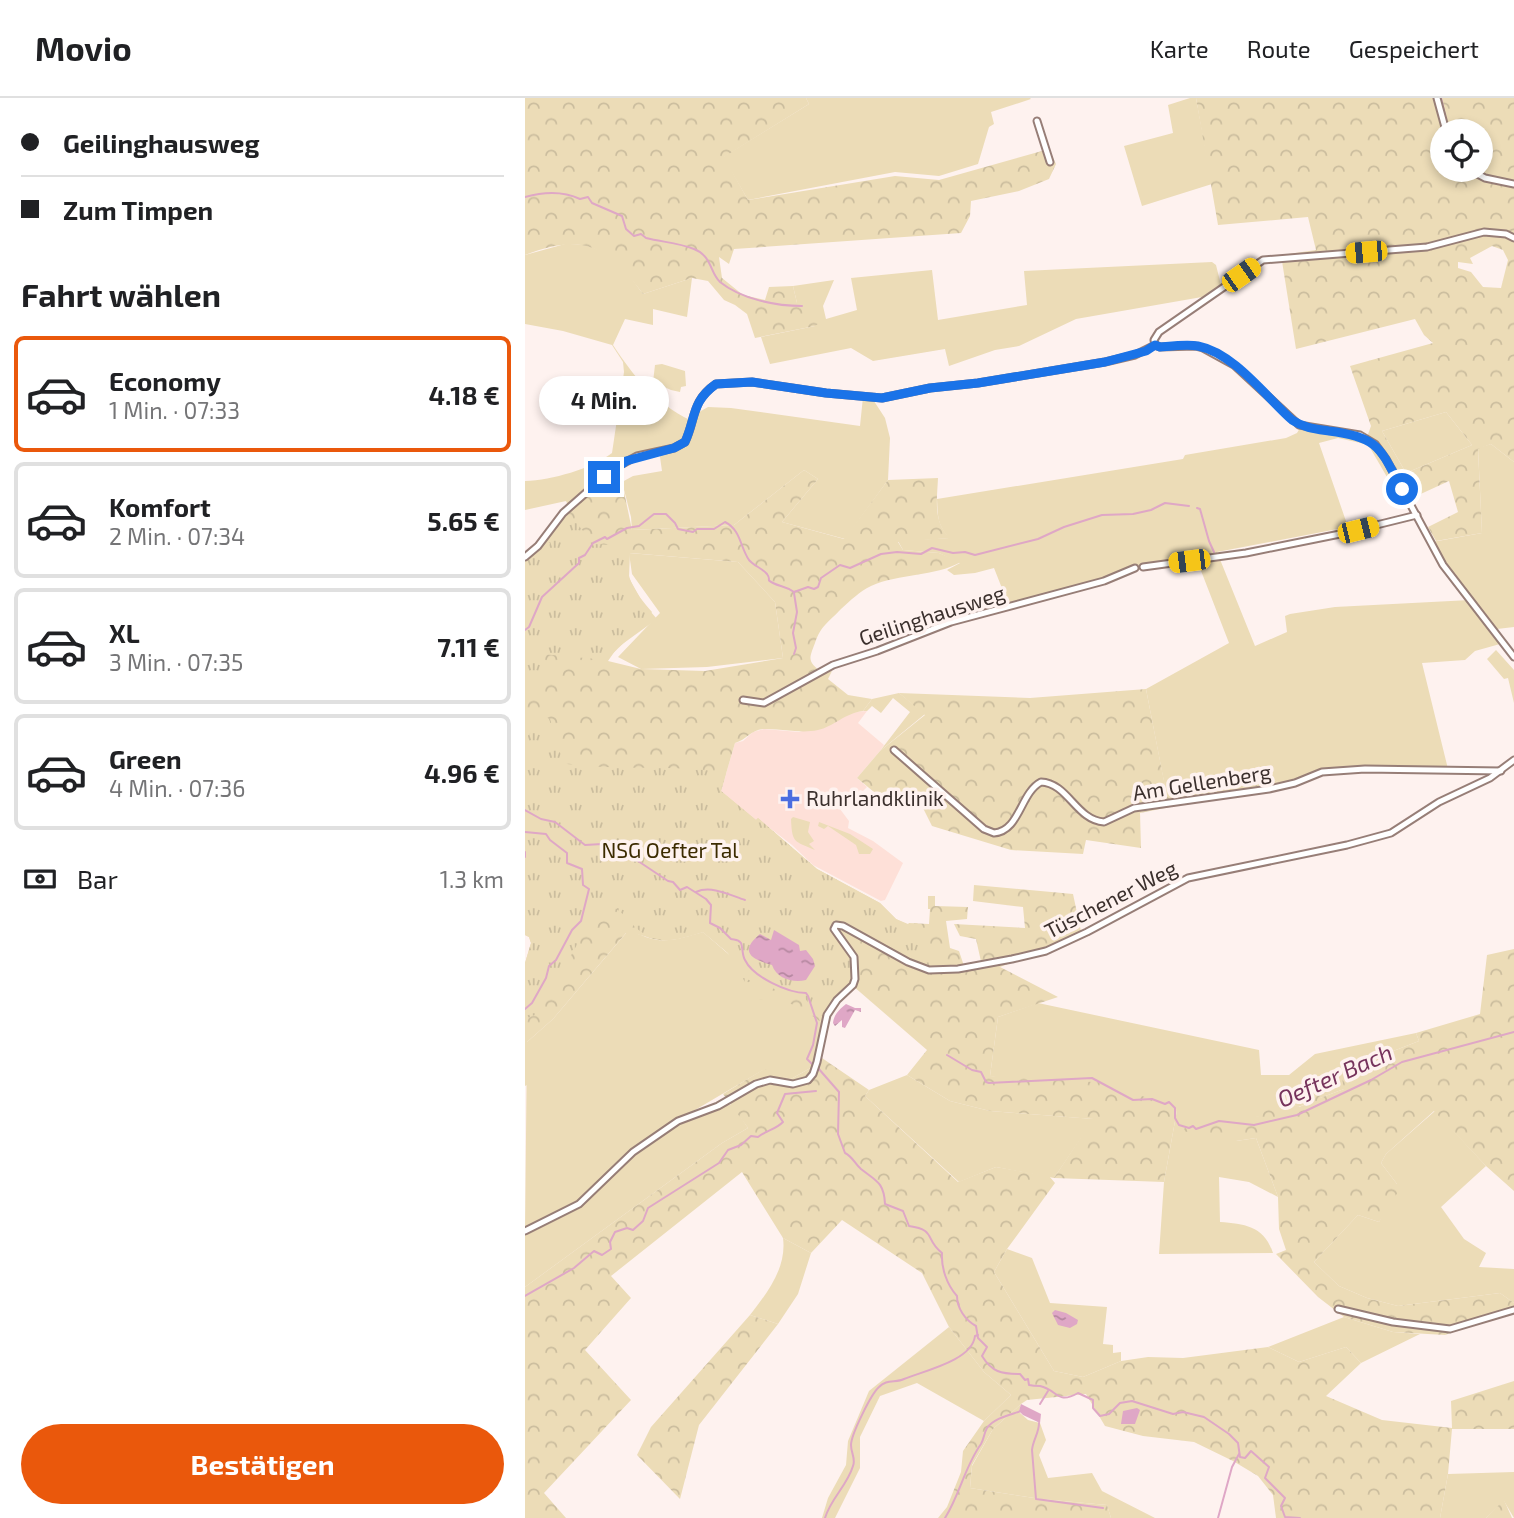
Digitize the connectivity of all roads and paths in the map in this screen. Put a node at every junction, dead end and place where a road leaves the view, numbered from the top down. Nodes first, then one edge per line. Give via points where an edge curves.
1 (1437, 98) edge
2 (1443, 119) edge
3 (1037, 121) dead end
4 (1049, 162) dead end
5 (1493, 180) edge
6 (1514, 184) edge
7 (1514, 238) edge
8 (1155, 345) junction
9 (1417, 515) junction
10 (525, 557) edge
11 (1143, 567) dead end
12 (1135, 568) dead end
13 (1514, 657) edge
14 (743, 700) dead end
15 (894, 750) dead end
16 (1514, 760) edge
17 (1501, 771) junction
18 (525, 1231) edge
19 (1338, 1309) dead end
20 (1514, 1310) edge

1 - 2 street
3 - 4 street
5 - 6 street
7 - 8 street via 1484,232 1426,247 1263,261 1159,332
8 - 9 street via 1203,348 1240,370 1299,425 1370,440
8 - 10 street via 1105,362 882,398 752,382 716,384 692,415 685,442 613,468 563,513
9 - 11 street via 1246,553
9 - 13 street via 1449,574
12 - 14 street, Geilinghausweg via 1104,581 951,622 844,661 764,703
15 - 17 street, Am Gellenberg via 994,833 1007,828 1031,789 1041,782 1059,789 1089,818 1104,822 1134,808 1292,784 1322,772
16 - 17 street, Tüschener Weg
17 - 18 street, Tüschener Weg via 1386,835 1188,878 1046,951 1013,959 929,970 836,925 834,929 854,957 855,979 827,1015 813,1074 801,1084 770,1080 756,1084 718,1106 678,1121 633,1152 579,1203
19 - 20 street via 1450,1329

